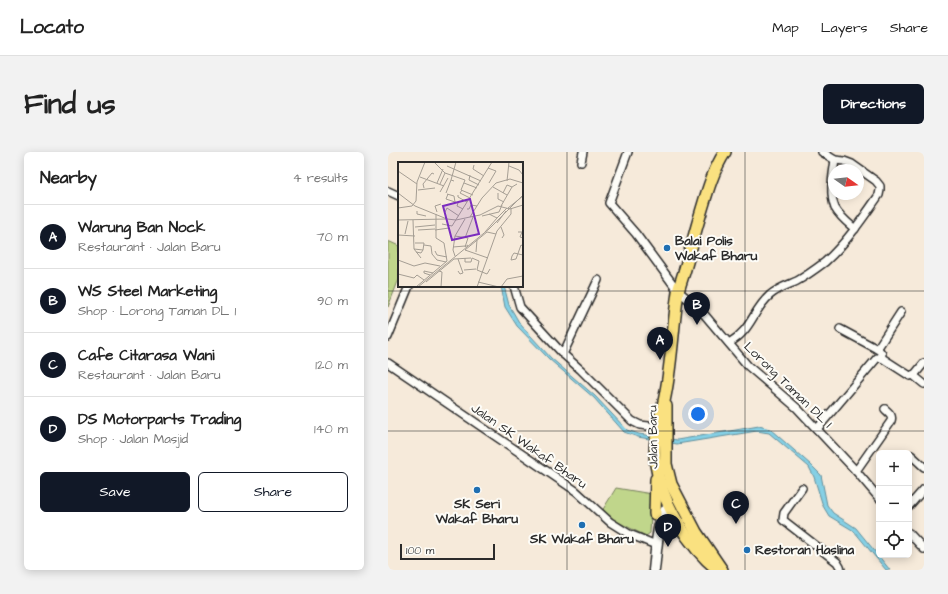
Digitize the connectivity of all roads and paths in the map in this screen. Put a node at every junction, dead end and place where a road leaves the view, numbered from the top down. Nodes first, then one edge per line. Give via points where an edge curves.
1 (583, 152) edge
2 (628, 152) edge
3 (822, 152) edge
4 (723, 153) edge
5 (835, 160) junction
6 (581, 162) dead end
7 (388, 191) edge
8 (398, 196) edge
9 (855, 229) junction
10 (598, 280) dead end
11 (409, 287) edge
12 (514, 287) edge
13 (678, 291) junction
14 (902, 312) dead end
15 (840, 329) dead end
16 (388, 337) edge
17 (729, 344) junction
18 (877, 349) junction
19 (563, 354) junction
20 (881, 358) junction
21 (924, 363) edge
22 (388, 364) edge
23 (913, 375) junction
24 (924, 384) edge
25 (666, 392) junction
26 (885, 409) dead end
27 (657, 427) junction
28 (817, 429) junction
29 (912, 456) edge
30 (656, 466) junction
31 (924, 467) edge
32 (856, 471) junction
33 (671, 484) junction
34 (802, 488) dead end
35 (924, 489) edge
36 (876, 494) edge
37 (669, 502) junction
38 (912, 503) edge
39 (655, 514) junction
40 (682, 519) junction
41 (660, 528) junction
42 (912, 536) edge
43 (656, 545) junction
44 (924, 549) edge
45 (654, 570) edge
46 (718, 570) edge
47 (722, 570) edge
48 (841, 570) edge

1 - 6 street
2 - 13 street, Lorong Taman DL 1 via 609,203 636,234
3 - 5 street
4 - 13 main road via 708,189
5 - 9 street via 832,178 835,207
5 - 9 street via 852,164 880,186 879,195
7 - 8 street
9 - 17 street via 825,261 798,280 771,294 739,338
10 - 19 street
11 - 16 street
12 - 19 street via 520,307
13 - 17 street, Lorong Taman DL 1 via 698,307
13 - 25 main road
14 - 18 street
15 - 18 street
17 - 28 street, Lorong Taman DL 1 via 748,366 797,408
18 - 20 street via 882,354
19 - 27 street via 632,422
20 - 23 street via 908,376
20 - 28 street via 875,360
21 - 23 street
22 - 43 street, Jalan SK Wakaf Bharu via 576,491 610,522 629,534
23 - 24 street
25 - 27 main road, Jalan Baru
25 - 33 main road, Jalan Baru via 666,464
26 - 32 street via 892,416 891,421
27 - 30 main road, Jalan Baru
28 - 32 street, Lorong Taman DL 1
29 - 31 street
30 - 37 main road, Jalan Baru
30 - 39 main road
32 - 36 street, Lorong Taman DL 1
33 - 37 main road
33 - 40 main road, Jalan Baru
34 - 48 street via 784,513 783,520 837,562
35 - 38 street
37 - 39 street via 662,504
37 - 40 main road, Jalan Baru
37 - 41 street via 662,516
39 - 43 street
40 - 41 main road via 669,520
40 - 46 main road, Jalan Baru via 689,539
40 - 47 main road, Jalan Baru via 696,532
41 - 43 street
42 - 44 street
43 - 45 street

